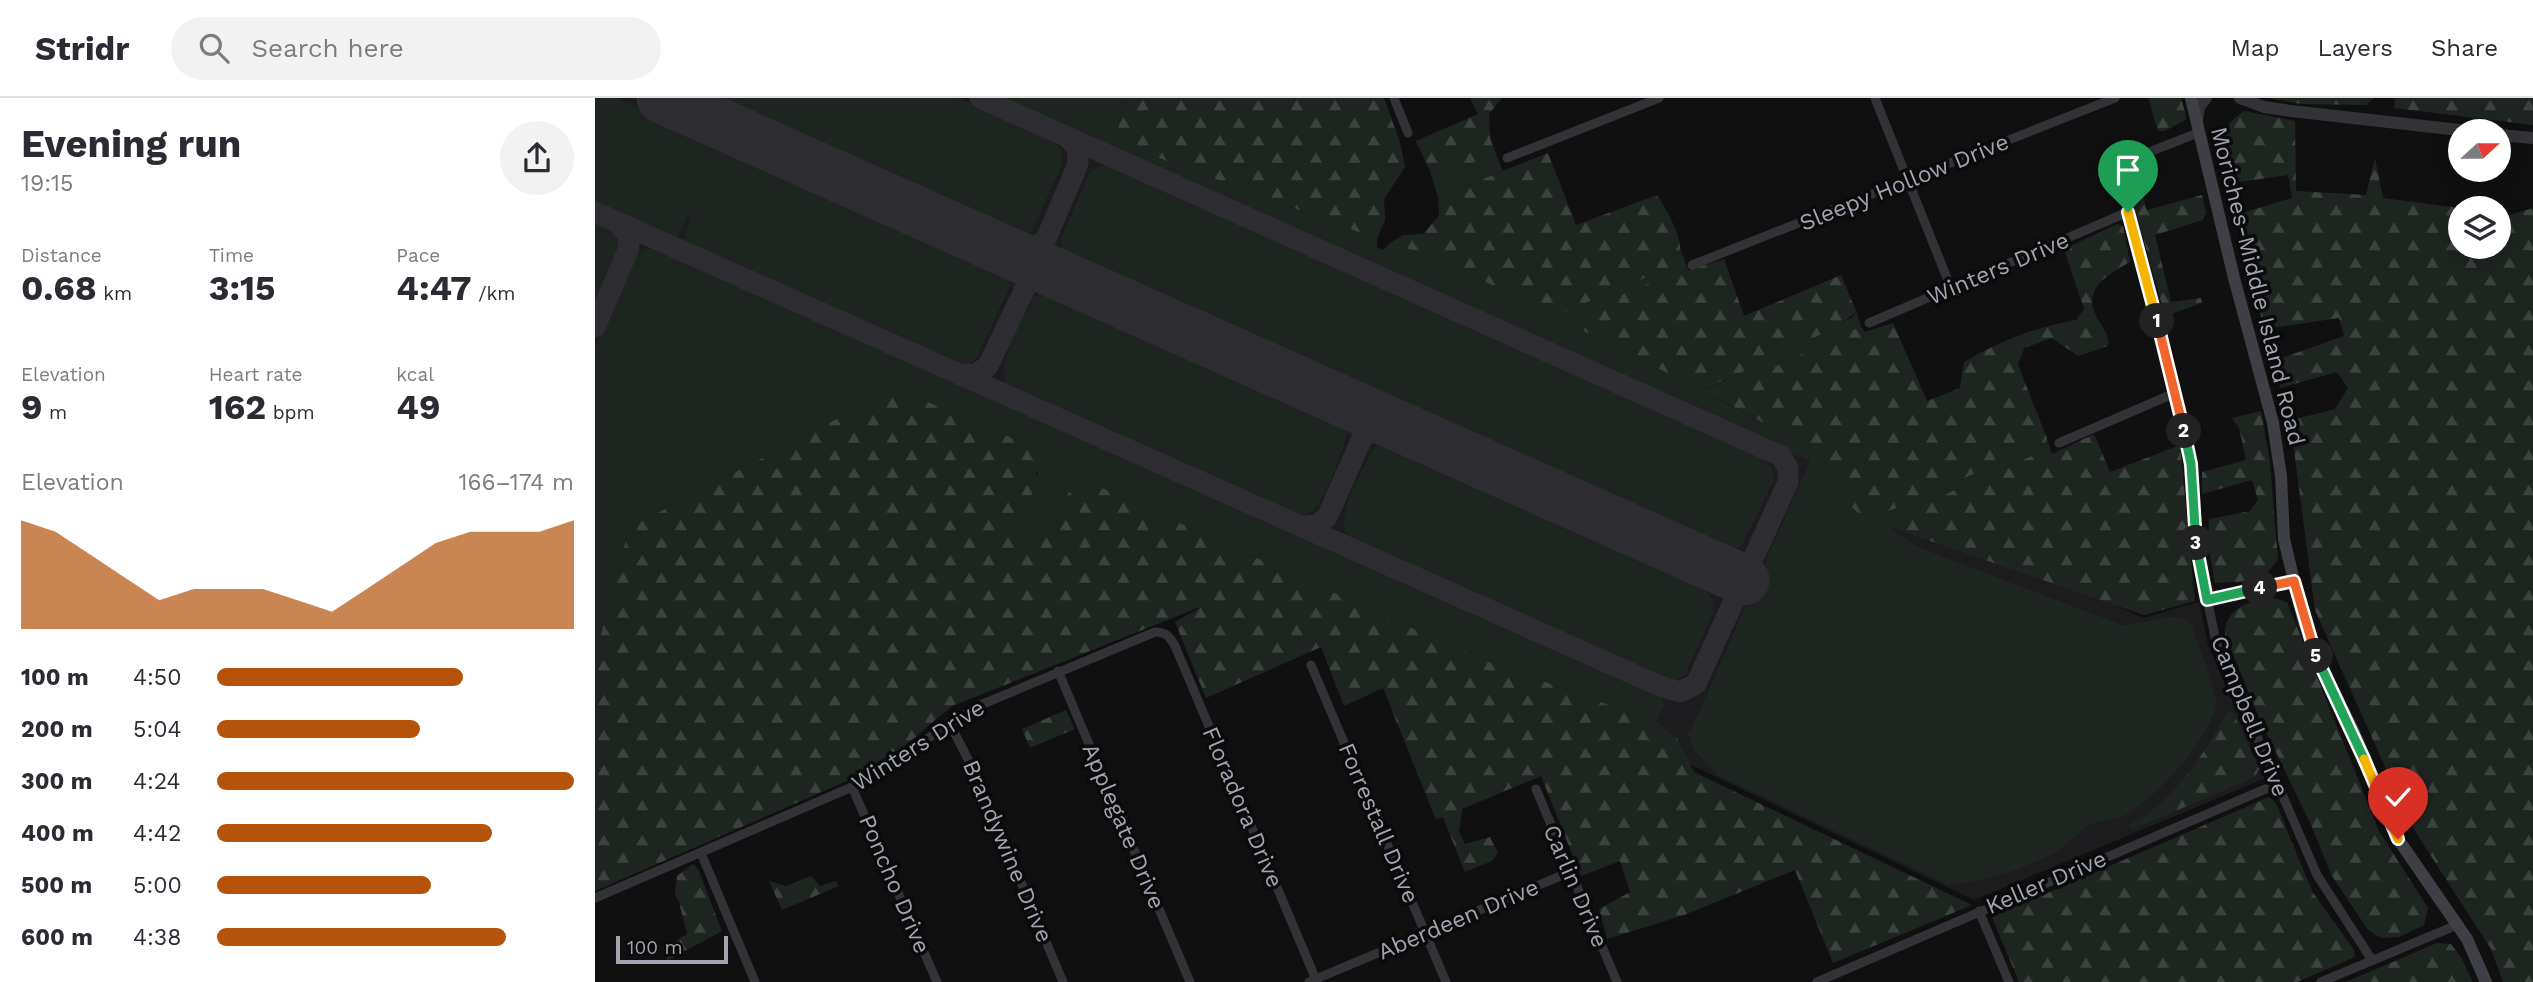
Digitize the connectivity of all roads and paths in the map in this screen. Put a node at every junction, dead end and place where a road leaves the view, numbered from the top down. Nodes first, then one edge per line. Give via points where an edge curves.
1 (1394, 98) edge
2 (1659, 98) edge
3 (1875, 98) edge
4 (2115, 98) edge
5 (2191, 98) edge
6 (2206, 98) edge
7 (2240, 98) edge
8 (2198, 126) junction
9 (2448, 129) edge
10 (1408, 132) dead end
11 (2511, 136) edge
12 (2533, 138) edge
13 (1507, 158) dead end
14 (1907, 180) junction
15 (2128, 212) junction
16 (1692, 265) dead end
17 (1951, 288) junction
18 (1869, 323) dead end
19 (2175, 393) junction
20 (2059, 443) dead end
21 (2294, 581) junction
22 (2207, 600) junction
23 (1166, 634) joint
24 (1311, 665) dead end
25 (1058, 671) junction
26 (949, 722) junction
27 (2277, 784) junction
28 (852, 787) junction
29 (1536, 789) dead end
30 (701, 852) junction
31 (1570, 872) junction
32 (595, 898) edge
33 (1979, 911) junction
34 (2457, 925) junction
35 (1425, 933) junction
36 (2372, 960) junction
37 (1314, 981) edge
38 (755, 982) edge
39 (937, 982) edge
40 (1063, 982) edge
41 (1190, 982) edge
42 (1446, 982) edge
43 (1617, 982) edge
44 (1817, 982) edge
45 (2009, 982) edge
46 (2321, 982) edge
47 (2486, 982) edge

1 - 10 street
2 - 13 street
3 - 14 street
4 - 14 street, Sleepy Hollow Drive
5 - 8 main road, Moriches-Middle Island Road
6 - 8 street via 2199,107
7 - 9 street via 2291,111
8 - 15 street, Campbell Drive via 2124,164 2121,182
8 - 21 main road, Moriches-Middle Island Road via 2273,423 2284,539
11 - 12 street
14 - 16 street, Sleepy Hollow Drive
14 - 17 street
15 - 17 street, Winters Drive
15 - 19 street, Campbell Drive
17 - 18 street, Winters Drive
19 - 20 street
19 - 22 street, Campbell Drive via 2191,464 2194,534
21 - 22 street
21 - 34 main road, Moriches-Middle Island Road via 2313,650 2354,732 2398,839
22 - 27 street, Campbell Drive via 2216,642
23 - 25 street, Winters Drive via 1155,632
23 - 37 street, Floradora Drive
24 - 35 street, Forrestall Drive
25 - 26 street, Winters Drive
25 - 41 street, Applegate Drive
26 - 28 street, Winters Drive
26 - 40 street, Brandywine Drive
27 - 33 street, Keller Drive
27 - 36 street, Campbell Drive via 2324,889
28 - 30 street, Winters Drive
28 - 39 street, Poncho Drive
29 - 31 street, Carlin Drive
30 - 32 street, Winters Drive
30 - 38 street
31 - 35 street, Aberdeen Drive
31 - 43 street, Carlin Drive
33 - 44 street, Keller Drive
33 - 45 street
34 - 36 street
34 - 47 main road, Moriches-Middle Island Road
35 - 37 street, Aberdeen Drive
35 - 42 street, Forrestall Drive
36 - 46 street

